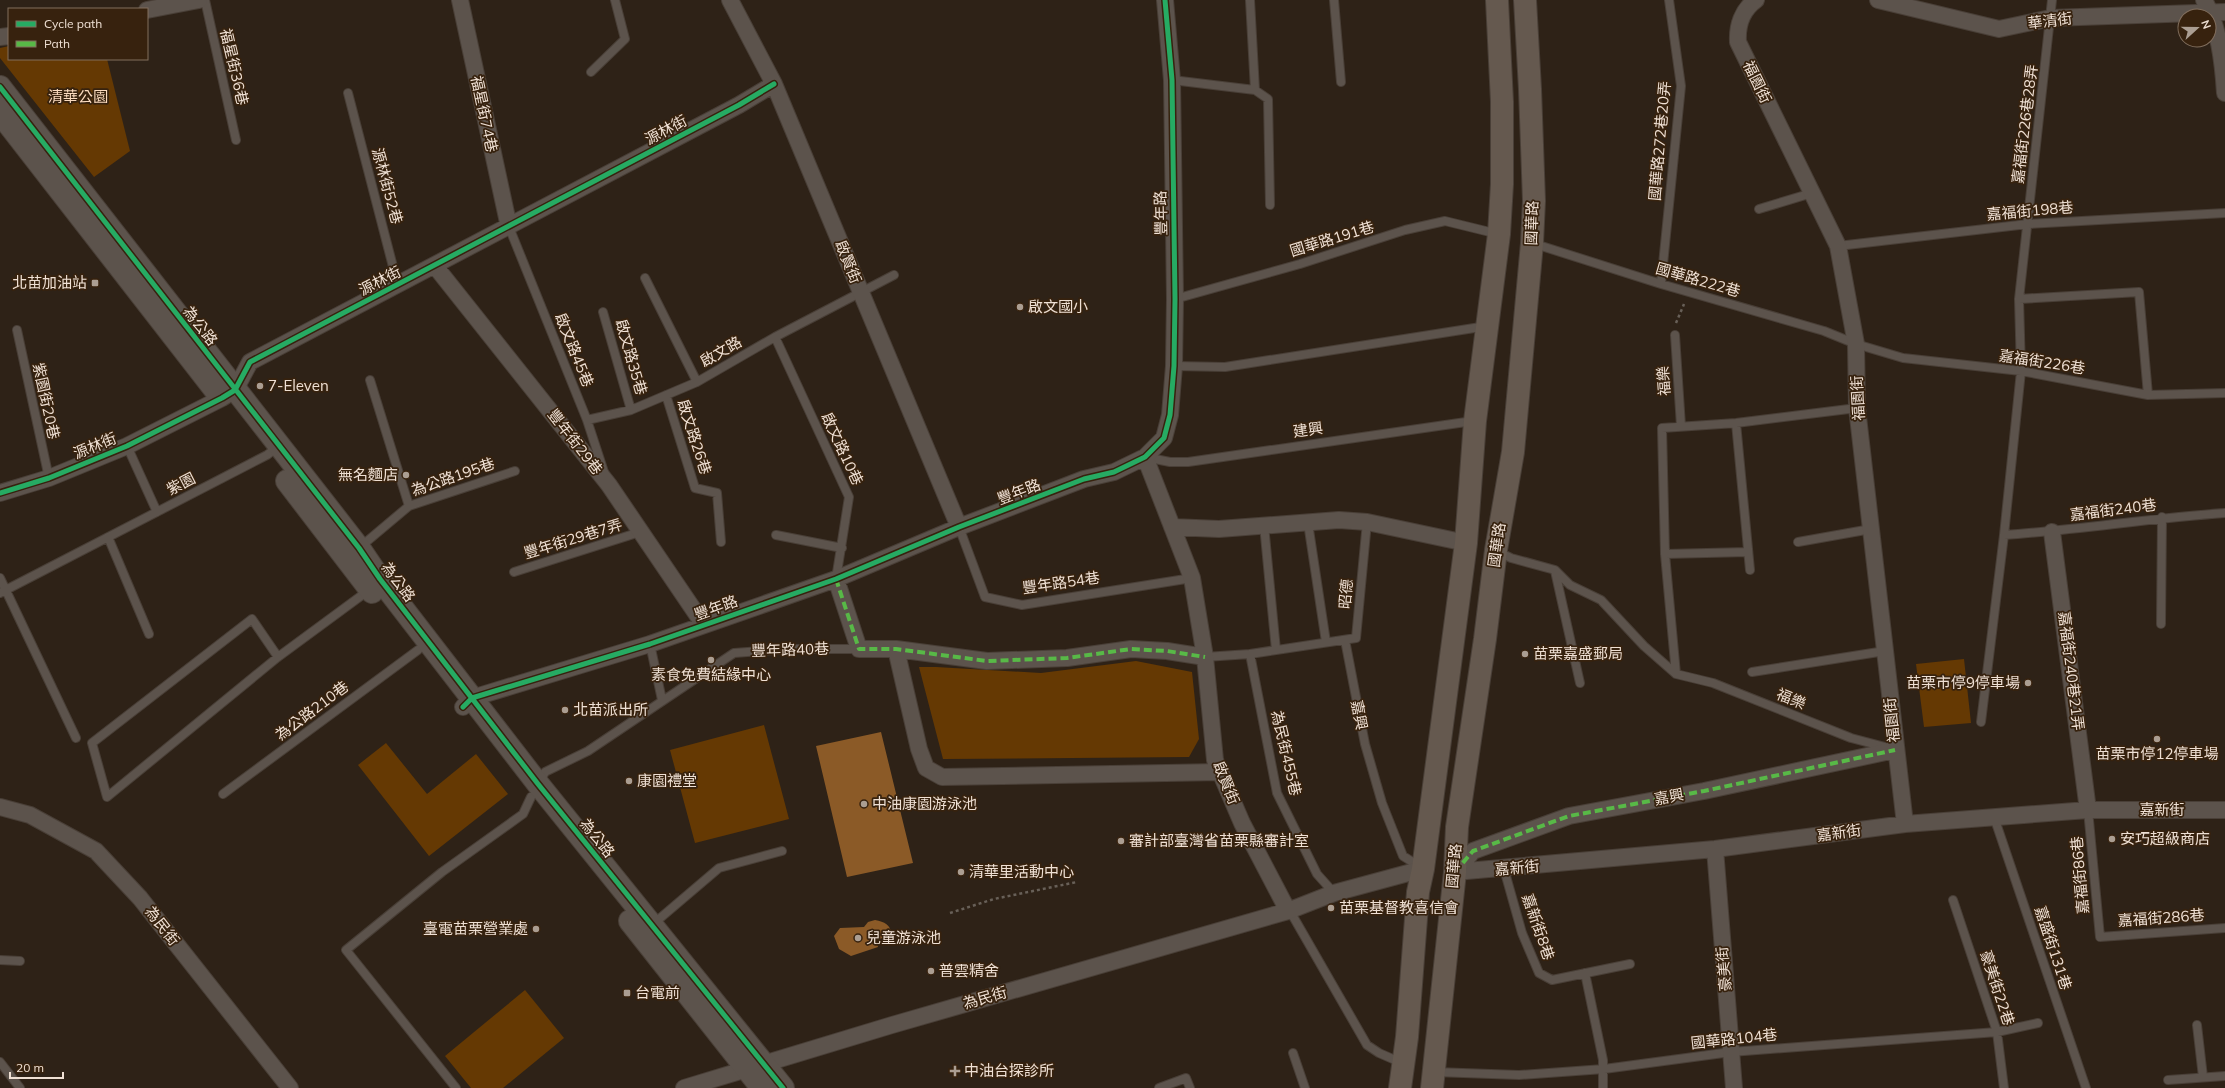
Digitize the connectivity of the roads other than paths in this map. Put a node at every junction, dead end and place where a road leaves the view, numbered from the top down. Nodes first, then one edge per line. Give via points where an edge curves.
1 (199, 0) edge
2 (205, 0) edge
3 (460, 0) edge
4 (615, 0) edge
5 (730, 0) edge
6 (1165, 0) edge
7 (1250, 0) edge
8 (1334, 0) edge
9 (1497, 0) edge
10 (1525, 0) edge
11 (1669, 0) edge
12 (1756, 0) edge
13 (1878, 0) edge
14 (2052, 0) edge
15 (148, 10) edge
16 (2177, 10) edge
17 (2051, 18) junction
18 (2217, 27) edge
19 (591, 72) dead end
20 (1172, 80) junction
21 (1341, 82) dead end
22 (774, 84) junction
23 (1, 90) edge
24 (1255, 90) junction
25 (2225, 93) edge
26 (348, 94) dead end
27 (0, 113) edge
28 (236, 140) dead end
29 (1812, 193) junction
30 (1270, 205) dead end
31 (1759, 209) dead end
32 (2225, 212) edge
33 (2028, 224) junction
34 (509, 227) junction
35 (1499, 234) junction
36 (1532, 243) junction
37 (1838, 246) junction
38 (435, 266) junction
39 (894, 274) dead end
40 (645, 278) dead end
41 (1661, 284) junction
42 (398, 286) junction
43 (860, 291) junction
44 (1175, 299) junction
45 (2019, 299) junction
46 (603, 312) dead end
47 (1487, 326) junction
48 (17, 330) dead end
49 (1674, 335) road end
50 (775, 337) junction
51 (1856, 344) junction
52 (1174, 366) junction
53 (2021, 371) junction
54 (370, 380) dead end
55 (697, 382) junction
56 (2225, 393) edge
57 (228, 394) junction
58 (666, 395) junction
59 (2148, 395) junction
60 (1857, 408) junction
61 (631, 410) junction
62 (587, 420) junction
63 (1475, 421) junction
64 (1736, 423) junction
65 (1681, 426) junction
66 (127, 446) junction
67 (273, 451) junction
68 (1145, 458) junction
69 (515, 471) dead end
70 (49, 478) junction
71 (608, 485) junction
72 (0, 493) edge
73 (409, 506) junction
74 (157, 512) junction
75 (2225, 513) edge
76 (2162, 517) junction
77 (1367, 522) junction
78 (1308, 523) junction
79 (1264, 525) junction
80 (959, 527) junction
81 (1172, 527) junction
82 (1871, 529) junction
83 (640, 532) junction
84 (2052, 532) junction
85 (776, 535) dead end
86 (2004, 536) junction
87 (108, 537) junction
88 (721, 542) dead end
89 (1798, 542) dead end
90 (1466, 544) junction
91 (842, 548) junction
92 (1496, 550) junction
93 (1748, 552) junction
94 (354, 554) junction
95 (1665, 554) junction
96 (1554, 570) junction
97 (1750, 570) dead end
98 (514, 572) dead end
99 (0, 578) edge
100 (1192, 578) junction
101 (836, 579) junction
102 (375, 584) junction
103 (3, 592) edge
104 (2161, 624) dead end
105 (704, 625) junction
106 (149, 634) dead end
107 (1345, 640) junction
108 (1326, 642) junction
109 (650, 644) junction
110 (859, 649) junction
111 (896, 649) junction
112 (418, 650) junction
113 (1276, 650) junction
114 (1885, 651) junction
115 (1250, 654) junction
116 (278, 657) junction
117 (1205, 657) junction
118 (1752, 672) dead end
119 (1676, 674) junction
120 (1580, 683) dead end
121 (662, 700) junction
122 (467, 702) junction
123 (1981, 722) dead end
124 (76, 738) dead end
125 (1895, 750) junction
126 (1220, 772) junction
127 (535, 791) junction
128 (223, 794) dead end
129 (0, 807) edge
130 (2088, 810) junction
131 (2225, 810) edge
132 (1994, 817) junction
133 (1905, 824) junction
134 (1715, 849) junction
135 (782, 850) dead end
136 (1424, 869) junction
137 (1504, 869) junction
138 (1455, 872) junction
139 (1334, 894) junction
140 (1953, 900) dead end
141 (1288, 912) junction
142 (2225, 928) edge
143 (647, 930) junction
144 (2100, 937) joint
145 (0, 960) edge
146 (20, 961) dead end
147 (1630, 964) dead end
148 (1585, 973) junction
149 (2038, 1023) dead end
150 (2197, 1025) dead end
151 (1997, 1032) junction
152 (1731, 1052) junction
153 (1293, 1053) dead end
154 (0, 1062) edge
155 (1403, 1063) junction
156 (757, 1066) junction
157 (1604, 1069) junction
158 (2225, 1076) edge
159 (2203, 1077) junction
160 (1432, 1080) edge
161 (2168, 1080) dead end
162 (20, 1088) edge
163 (290, 1088) edge
164 (456, 1088) edge
165 (684, 1088) edge
166 (762, 1088) edge
167 (783, 1088) edge
168 (1159, 1088) edge
169 (1190, 1088) edge
170 (1305, 1088) edge
171 (1400, 1088) edge
172 (1603, 1088) edge
173 (1734, 1088) edge
174 (2004, 1088) edge
175 (2086, 1088) edge

1 - 15 street
2 - 28 lane, 福星街36巷
3 - 34 street, 福星街74巷
4 - 19 lane via 625,39
5 - 22 street, 啟賢街
6 - 20 street, 豐年路
7 - 24 lane
8 - 21 lane
9 - 35 main road, 國華路 via 1502,102
10 - 36 main road, 國華路 via 1534,201
11 - 41 lane, 國華路272巷20弄 via 1681,86
12 - 29 street, 福園街 via 1750,4 1737,28 1738,42
13 - 17 street, 華清街 via 1999,29
14 - 17 lane, 嘉福街226巷28弄
16 - 17 street, 華清街
17 - 33 lane, 嘉福街226巷28弄
18 - 25 street
20 - 24 lane
20 - 44 street, 豐年路
22 - 34 street, 源林街 via 740,105
22 - 43 street, 啟賢街
23 - 57 street, 為公路
24 - 30 lane via 1268,99
26 - 42 lane, 源林街52巷
27 - 57 street, 為公路
29 - 31 lane
29 - 37 street, 福園街
32 - 33 lane, 嘉福街198巷
33 - 37 lane, 嘉福街198巷
33 - 45 lane, 嘉福街226巷28弄
34 - 38 street, 源林街
34 - 62 lane, 啟文路45巷
35 - 36 main road
35 - 44 lane, 國華路191巷 via 1446,221 1405,230 1300,264
35 - 47 main road, 國華路
36 - 41 lane, 國華路222巷
36 - 92 main road, 國華路 via 1512,452
37 - 51 street, 福園街
38 - 42 street, 源林街
38 - 71 street, 豐年街29巷
39 - 43 lane, 啟文路
40 - 55 lane
41 - 51 lane, 國華路222巷 via 1824,331
42 - 57 street, 源林街 via 250,362
43 - 50 lane, 啟文路
43 - 80 street, 啟賢街
44 - 52 street, 豐年路
45 - 53 lane, 嘉福街226巷28弄
45 - 59 lane via 2139,292
46 - 61 lane, 啟文路35巷
47 - 52 lane via 1225,367
47 - 63 main road, 國華路
48 - 70 lane, 紫園街20巷
49 - 65 lane, 福樂
50 - 55 lane, 啟文路
50 - 91 lane, 啟文路10巷 via 849,497
51 - 53 lane, 嘉福街226巷 via 1902,358
51 - 60 street, 福園街
52 - 68 street, 豐年路 via 1170,415 1164,438
53 - 59 lane, 嘉福街226巷
53 - 86 lane, 嘉福街226巷28弄
54 - 73 lane
55 - 58 lane, 啟文路
56 - 59 lane, 嘉福街226巷
57 - 66 street, 源林街
57 - 67 street, 為公路
58 - 61 lane, 啟文路
58 - 88 lane, 啟文路26巷 via 695,488 717,493
60 - 64 lane
60 - 82 street, 福園街
61 - 62 lane, 啟文路
62 - 71 lane, 啟文路45巷
63 - 68 lane, 建興 via 1188,462
63 - 90 main road, 國華路
64 - 65 lane
64 - 93 lane
65 - 95 lane via 1662,428
66 - 70 street, 源林街
66 - 74 lane
67 - 74 lane, 紫園
67 - 94 street, 為公路
68 - 80 street, 豐年路 via 1114,472 1084,479
68 - 81 street, 啟賢街
69 - 73 lane, 為公路195巷
70 - 72 street, 源林街
71 - 83 street, 豐年街29巷
73 - 94 lane, 為公路195巷
74 - 87 lane, 紫園
75 - 76 lane, 嘉福街240巷
76 - 84 lane, 嘉福街240巷
76 - 104 lane
77 - 78 street via 1338,520
77 - 90 street
77 - 107 lane, 昭德 via 1356,638
78 - 79 street
78 - 108 lane, 昭德
79 - 81 street via 1219,529
79 - 113 lane
80 - 100 lane, 豐年路54巷 via 985,597 1022,605
80 - 101 street, 豐年路
81 - 100 street, 啟賢街
82 - 89 lane
82 - 114 street, 福園街
83 - 98 lane, 豐年街29巷7弄
83 - 105 street, 豐年街29巷
84 - 86 lane, 嘉福街240巷
84 - 130 street, 嘉福街240巷21弄
85 - 91 lane
86 - 123 lane, 嘉福街226巷28弄
87 - 103 lane, 紫園
87 - 106 lane
90 - 92 main road
90 - 136 main road, 國華路
91 - 101 lane, 啟文路10巷
92 - 96 lane, 福樂 via 1511,558
92 - 138 main road, 國華路 via 1457,827
93 - 95 lane
93 - 97 lane
94 - 102 street, 為公路
95 - 119 lane
96 - 119 lane, 福樂 via 1570,585 1601,600 1644,646
96 - 120 lane
99 - 103 lane
100 - 117 street, 啟賢街
101 - 105 street, 豐年路
101 - 110 street
102 - 112 street, 為公路
102 - 116 lane
102 - 122 street, 為公路
103 - 124 lane
105 - 109 street, 豐年路
107 - 108 lane
107 - 136 lane, 嘉興 via 1365,744 1382,803 1403,856
108 - 113 lane
109 - 121 lane
109 - 122 street, 豐年路
110 - 111 street
110 - 121 lane, 豐年路40巷 via 787,649 734,653
111 - 117 street via 987,661 1067,658 1131,649
111 - 126 street via 926,768 942,777
112 - 122 street, 為公路
112 - 128 lane, 為公路210巷
113 - 115 lane
114 - 118 lane, 福樂
114 - 125 street, 福園街
115 - 117 lane
115 - 139 lane, 為民街455巷 via 1277,793 1317,874
116 - 116 lane via 235,692 107,796 92,743 252,619
117 - 126 street, 啟賢街 via 1215,760
119 - 125 lane, 福樂 via 1713,683 1851,738
121 - 127 lane, 豐年路40巷 via 588,751 545,772
122 - 127 street, 為公路
125 - 133 street, 福園街
125 - 138 street, 嘉興 via 1704,791 1569,816 1473,851
126 - 141 street, 啟賢街 via 1242,823
127 - 143 street, 為公路
127 - 164 lane, 豐年路40巷 via 523,814 442,872 346,950
129 - 163 street, 為民街 via 30,815 96,851 140,898
130 - 131 street, 嘉新街
130 - 132 street, 嘉新街
130 - 144 lane, 嘉福街86巷
132 - 133 street, 嘉新街
132 - 175 lane, 嘉盛街131巷
133 - 134 street, 嘉新街
134 - 137 street, 嘉新街
134 - 152 street, 豪美街
135 - 143 lane via 719,868
136 - 138 main road
136 - 139 street, 為民街
136 - 155 main road, 國華路 via 1418,892
137 - 138 street, 嘉新街
137 - 148 lane, 嘉新街8巷 via 1522,933 1539,973 1552,980
138 - 160 main road, 國華路
139 - 141 street, 為民街
140 - 151 lane, 豪美街22巷
141 - 155 lane, 啟賢街 via 1294,918 1367,1045 1379,1054
141 - 156 street, 為民街
142 - 144 lane, 嘉福街286巷
143 - 156 street, 為公路
145 - 146 lane
147 - 148 lane, 嘉新街8巷
148 - 157 lane
149 - 151 lane, 國華路104巷
150 - 159 lane
151 - 152 lane, 國華路104巷
151 - 174 lane, 豪美街22巷
152 - 157 lane, 國華路104巷
152 - 173 street, 豪美街
153 - 170 lane
154 - 162 lane
155 - 160 main road
155 - 171 main road, 國華路
156 - 165 street, 為民街
156 - 166 street, 為公路
156 - 167 street, 為公路
157 - 160 lane, 國華路104巷 via 1519,1075 1448,1074
157 - 172 lane
158 - 159 lane
159 - 161 lane
168 - 169 lane via 1186,1078

